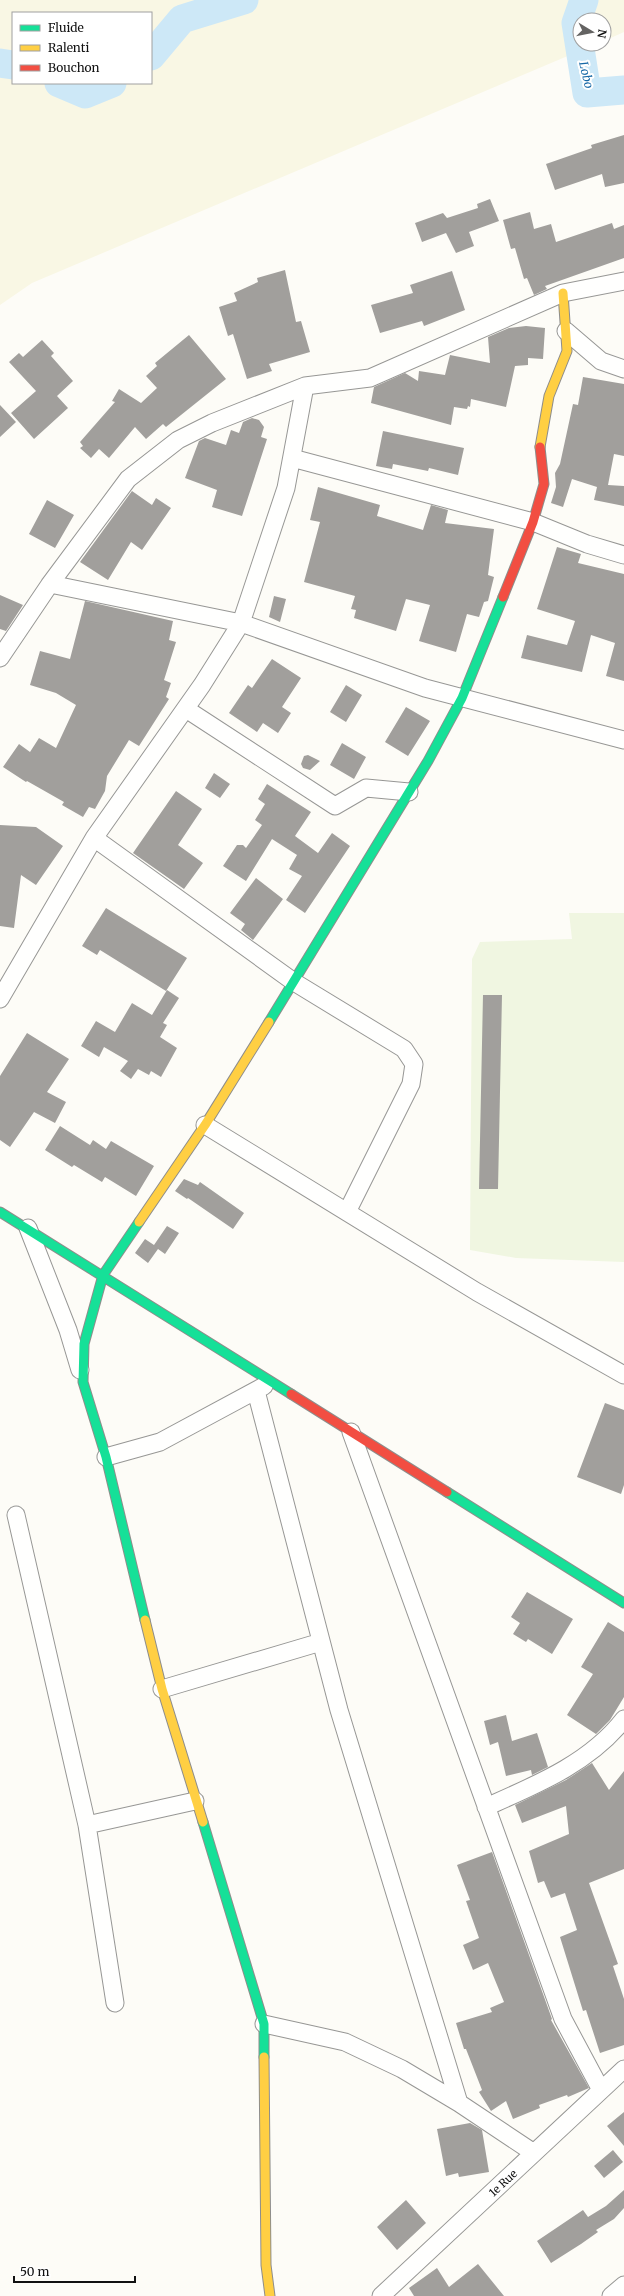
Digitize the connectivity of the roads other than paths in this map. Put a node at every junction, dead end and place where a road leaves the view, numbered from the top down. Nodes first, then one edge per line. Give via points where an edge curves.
1 (624, 281) edge
2 (563, 293) junction
3 (566, 331) junction
4 (624, 369) edge
5 (305, 386) junction
6 (292, 458) junction
7 (533, 522) junction
8 (624, 556) edge
9 (50, 584) junction
10 (241, 623) junction
11 (0, 658) edge
12 (462, 698) junction
13 (186, 709) junction
14 (624, 740) edge
15 (409, 792) junction
16 (94, 838) junction
17 (294, 982) junction
18 (0, 999) edge
19 (205, 1125) junction
20 (0, 1212) edge
21 (347, 1212) junction
22 (28, 1228) junction
23 (103, 1275) junction
24 (624, 1375) edge
25 (83, 1382) junction
26 (271, 1382) junction
27 (256, 1392) junction
28 (351, 1432) junction
29 (106, 1457) junction
30 (16, 1515) dead end
31 (624, 1603) edge
32 (321, 1642) junction
33 (162, 1689) junction
34 (624, 1719) edge
35 (195, 1801) junction
36 (486, 1807) junction
37 (87, 1825) junction
38 (115, 2003) dead end
39 (264, 2024) junction
40 (624, 2069) edge
41 (601, 2090) junction
42 (459, 2103) junction
43 (534, 2153) junction
44 (624, 2284) edge
45 (270, 2296) edge
46 (381, 2296) edge
47 (611, 2296) edge

1 - 2 street
2 - 3 main road
2 - 5 street via 370,378
3 - 4 street via 601,361
3 - 7 main road via 566,350 549,396 540,443 544,484
5 - 6 street
5 - 9 street via 212,423 178,440 128,479
6 - 7 street
6 - 10 street via 286,488
7 - 8 street
7 - 12 main road
9 - 10 street
9 - 11 street
10 - 12 street via 425,688
10 - 13 street
12 - 14 street
12 - 15 main road
13 - 15 street via 335,806 366,788
13 - 16 street
15 - 17 main road
16 - 17 street
16 - 18 street
17 - 19 main road
17 - 21 street via 404,1048 414,1064 411,1084
19 - 21 street
19 - 23 main road
20 - 22 main road
21 - 24 street via 477,1292
22 - 23 main road
22 - 25 street via 68,1330
23 - 25 main road via 84,1344
23 - 26 main road
25 - 29 main road
26 - 27 street
26 - 28 main road
27 - 29 street via 160,1442
27 - 32 street
28 - 31 main road
28 - 36 street
29 - 33 main road
30 - 37 street
32 - 33 street
32 - 42 street via 339,1710
33 - 35 main road
34 - 36 street via 610,1737 555,1776
35 - 37 street
35 - 39 main road
36 - 41 street via 563,2019
37 - 38 street
39 - 42 street via 345,2042 402,2069
39 - 45 main road via 266,2265
40 - 41 street, 1e Rue
41 - 43 street, 1e Rue
42 - 43 street
43 - 46 street, 1e Rue
44 - 47 street

